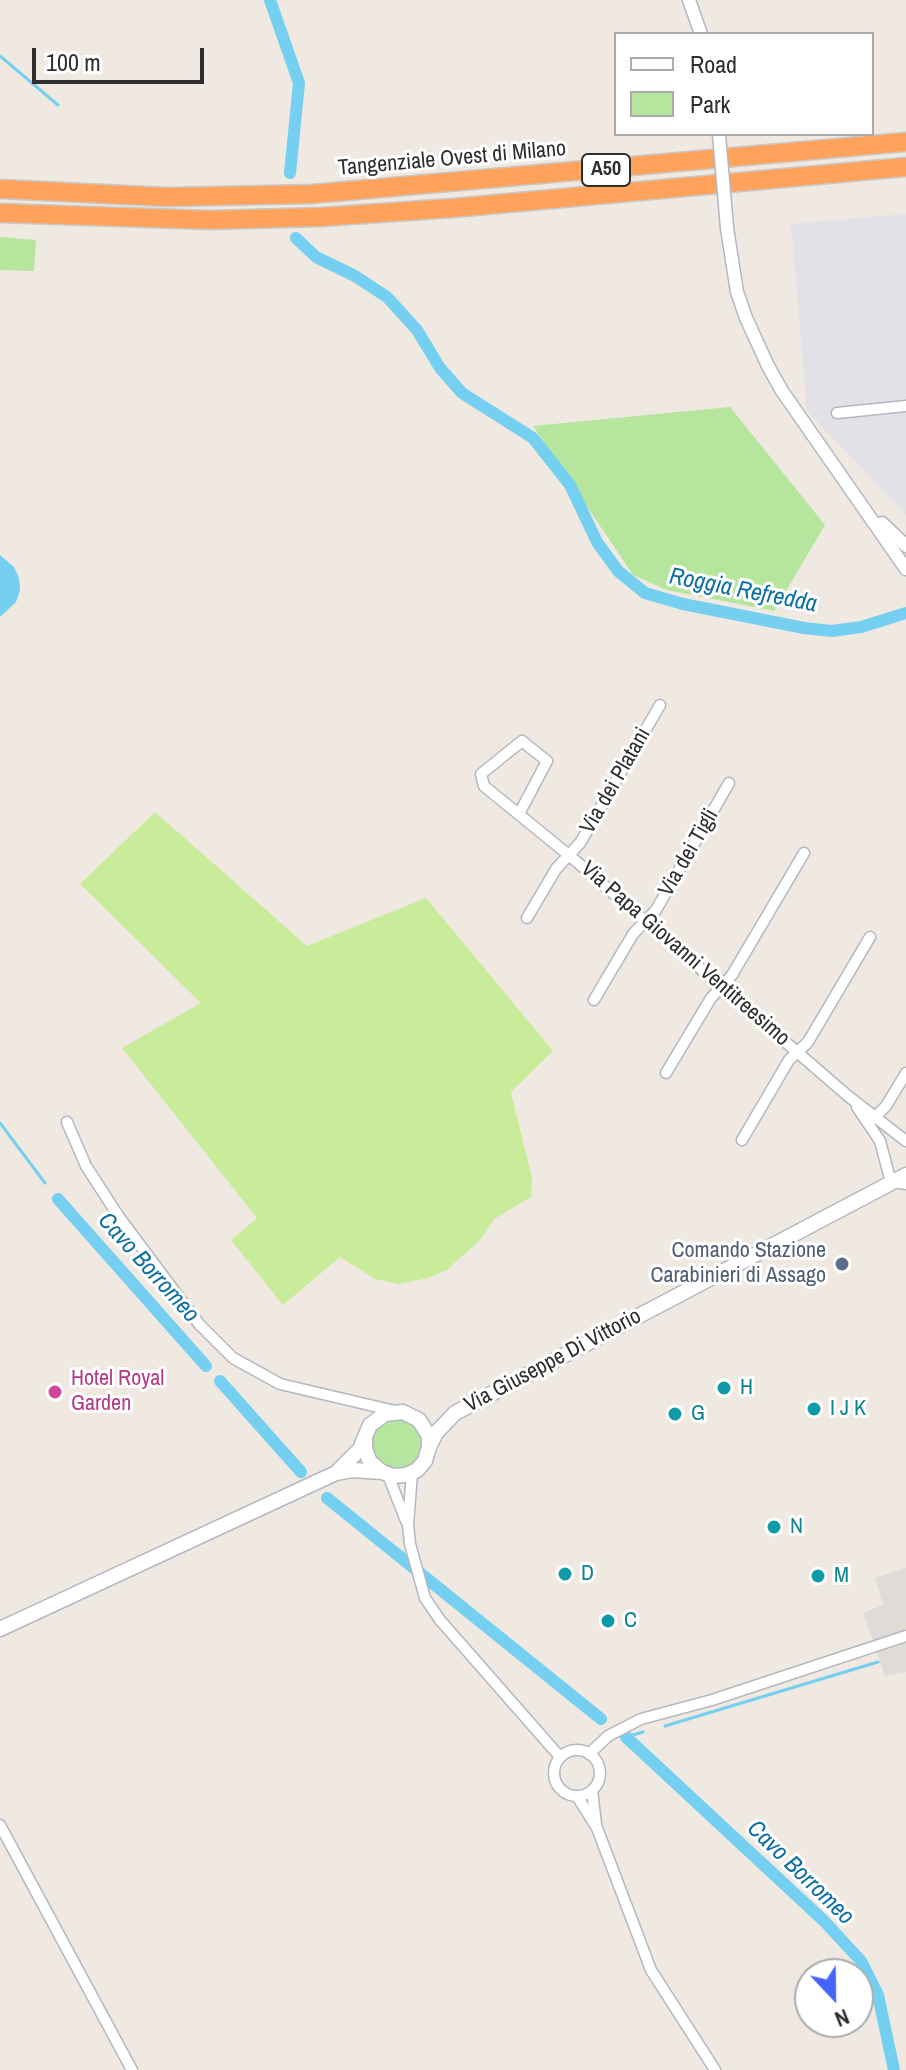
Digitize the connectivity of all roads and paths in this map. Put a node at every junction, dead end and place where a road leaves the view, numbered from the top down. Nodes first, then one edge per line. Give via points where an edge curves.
1 (689, 0) edge
2 (700, 32) edge
3 (719, 136) edge
4 (906, 142) edge
5 (906, 167) edge
6 (0, 179) edge
7 (0, 189) edge
8 (57, 193) junction
9 (0, 215) edge
10 (906, 406) edge
11 (837, 413) dead end
12 (865, 507) junction
13 (906, 546) edge
14 (906, 569) edge
15 (660, 705) dead end
16 (729, 783) dead end
17 (519, 814) junction
18 (804, 853) dead end
19 (570, 856) junction
20 (527, 918) dead end
21 (645, 922) junction
22 (870, 937) dead end
23 (721, 987) junction
24 (594, 1000) dead end
25 (798, 1052) junction
26 (666, 1073) dead end
27 (906, 1073) edge
28 (872, 1119) junction
29 (67, 1122) dead end
30 (742, 1140) dead end
31 (906, 1142) edge
32 (885, 1153) junction
33 (902, 1181) edge
34 (359, 1402) junction
35 (395, 1411) junction
36 (455, 1413) junction
37 (412, 1415) junction
38 (366, 1436) junction
39 (429, 1447) junction
40 (336, 1473) junction
41 (412, 1473) junction
42 (385, 1474) junction
43 (408, 1525) junction
44 (0, 1629) edge
45 (906, 1636) edge
46 (589, 1754) junction
47 (560, 1757) junction
48 (592, 1790) junction
49 (577, 1796) junction
50 (0, 1825) edge
51 (597, 1828) junction
52 (132, 2070) edge
53 (715, 2070) edge

1 - 2 street
3 - 12 street, bridge via 737,292 756,342 782,391
4 - 8 highway, Tangenziale Ovest di Milano / A50 via 312,194
5 - 9 highway, A50 via 321,217
6 - 8 highway
7 - 8 highway, Tangenziale Ovest di Milano / A50
10 - 11 street
12 - 13 street
12 - 14 street
15 - 19 street, Via dei Platani
16 - 21 street, Via dei Tigli
17 - 17 street, Via Papa Giovanni Ventitreesimo via 484,786 481,774 522,741 547,761
17 - 19 street, Via Papa Giovanni Ventitreesimo
18 - 23 street
19 - 20 street, Via dei Platani via 556,869
19 - 21 street, Via Papa Giovanni Ventitreesimo
21 - 23 street, Via Papa Giovanni Ventitreesimo
21 - 24 street, Via dei Tigli
22 - 25 street
23 - 25 street, Via Papa Giovanni Ventitreesimo
23 - 26 street
25 - 28 street, Via Papa Giovanni Ventitreesimo
25 - 30 street
27 - 28 street
28 - 31 street, Via Papa Giovanni Ventitreesimo
28 - 32 street, Via Papa Giovanni Ventitreesimo
29 - 34 street via 86,1166 119,1217 199,1324 233,1358 280,1384
31 - 32 street, Via Papa Giovanni Ventitreesimo via 893,1144
32 - 33 street, Via Papa Giovanni Ventitreesimo via 886,1168
33 - 36 main road, Via Giuseppe Di Vittorio
34 - 35 street
34 - 38 street via 365,1410
35 - 37 main road
35 - 38 main road via 377,1418
36 - 37 main road, Via Giuseppe Di Vittorio
36 - 39 main road, Via Giuseppe Di Vittorio
37 - 39 main road via 426,1428
38 - 40 main road
38 - 42 main road via 367,1457
39 - 41 main road via 425,1461
40 - 42 main road
40 - 44 main road
41 - 42 main road
41 - 43 street
42 - 43 street
43 - 47 street via 422,1591 440,1620
45 - 46 street via 641,1719 608,1736
46 - 47 street via 574,1750
46 - 48 street via 599,1771
47 - 49 street via 554,1778 562,1791
48 - 49 street
48 - 51 street
49 - 51 street
50 - 52 street
51 - 53 street via 651,1970

